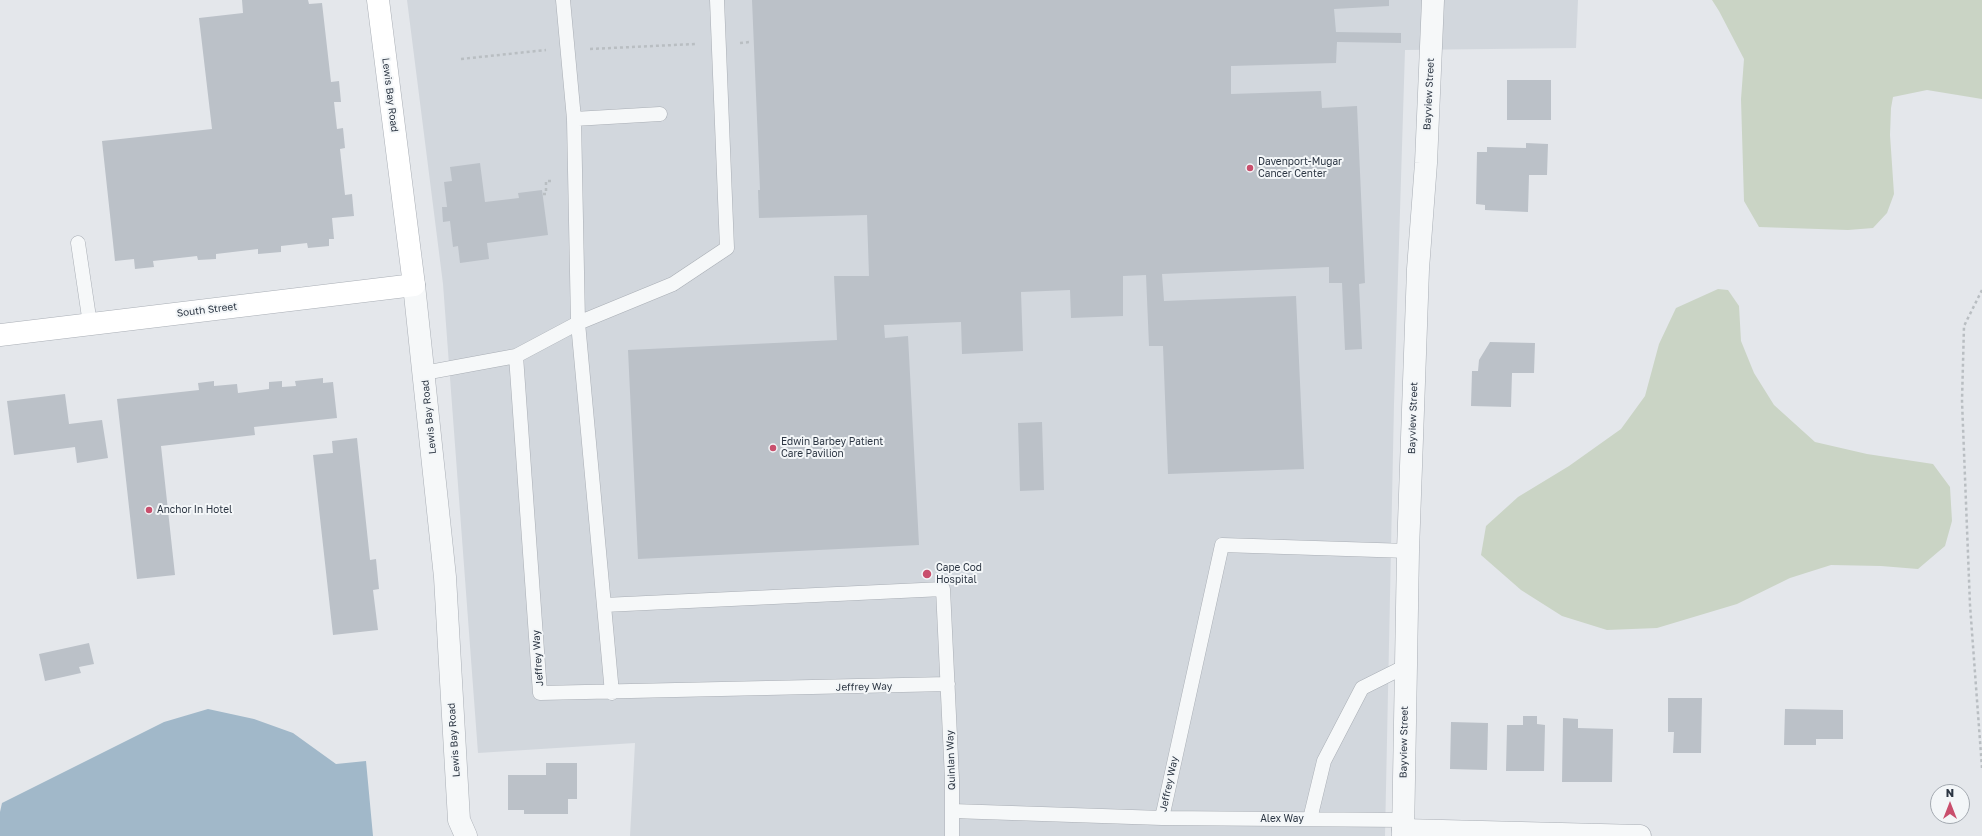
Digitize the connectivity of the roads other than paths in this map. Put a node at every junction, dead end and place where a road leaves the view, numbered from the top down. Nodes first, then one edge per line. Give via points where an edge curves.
1 (378, 0) edge
2 (563, 0) edge
3 (717, 0) edge
4 (1433, 0) edge
5 (660, 114) dead end
6 (574, 119) junction
7 (78, 243) dead end
8 (414, 285) junction
9 (578, 323) junction
10 (90, 324) junction
11 (0, 335) edge
12 (516, 356) junction
13 (424, 373) junction
14 (1408, 551) junction
15 (604, 605) junction
16 (1406, 666) junction
17 (948, 684) junction
18 (612, 693) junction
19 (952, 811) junction
20 (1162, 818) junction
21 (1310, 819) junction
22 (1403, 829) edge
23 (461, 831) edge
24 (952, 836) edge
25 (1640, 836) edge

1 - 8 main road, Lewis Bay Road
2 - 6 lane
3 - 9 lane via 728,248 673,284
4 - 14 street, Bayview Street via 1426,163 1418,269
5 - 6 lane
6 - 9 lane
7 - 10 lane
8 - 10 main road, South Street
8 - 13 street, Lewis Bay Road
9 - 12 lane
9 - 15 lane
10 - 11 main road, South Street
12 - 13 lane
12 - 18 lane, Jeffrey Way via 540,693
13 - 23 street, Lewis Bay Road via 445,577
14 - 16 street, Bayview Street
14 - 20 lane, Jeffrey Way via 1222,545
15 - 17 lane, Quinlan Way via 943,589
15 - 18 lane
16 - 21 lane via 1362,688 1324,761
16 - 22 street, Bayview Street
17 - 18 lane, Jeffrey Way
17 - 19 lane, Quinlan Way
19 - 20 lane, Jeffrey Way
19 - 24 lane, Quinlan Way
20 - 21 lane, Alex Way
21 - 22 lane, Alex Way
22 - 25 street

